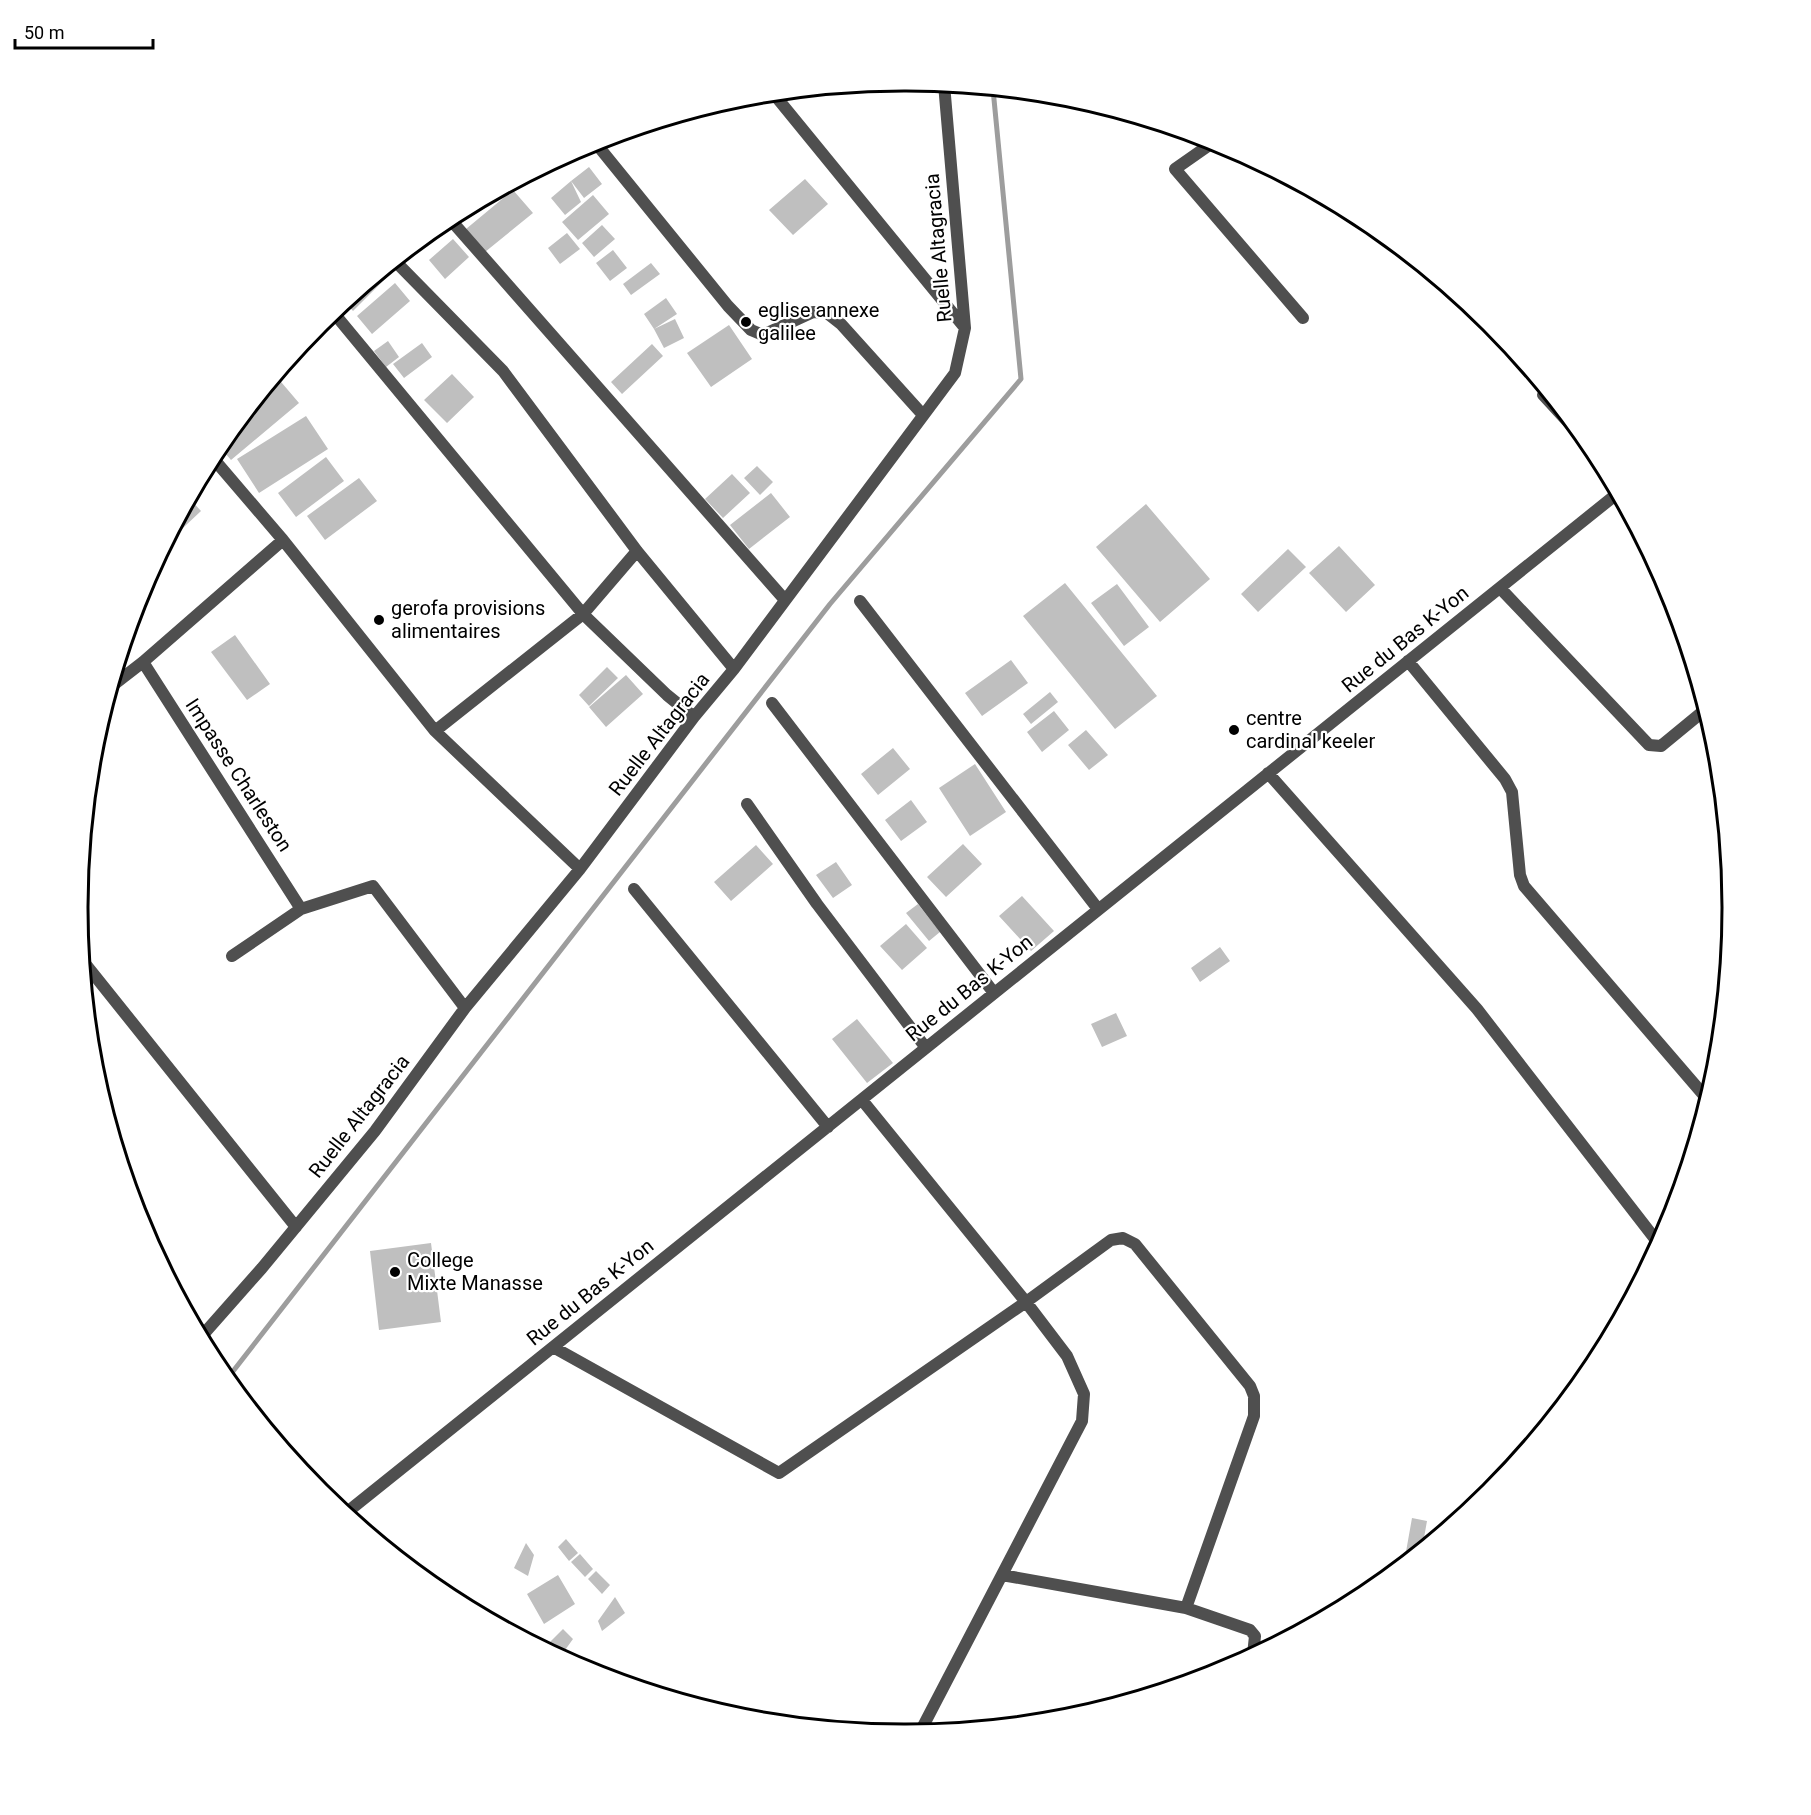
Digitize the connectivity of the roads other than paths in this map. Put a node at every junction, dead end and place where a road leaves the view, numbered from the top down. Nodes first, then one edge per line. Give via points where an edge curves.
1 (945, 91) edge
2 (778, 101) edge
3 (1205, 148) edge
4 (601, 150) edge
5 (456, 226) edge
6 (400, 266) edge
7 (1303, 318) dead end
8 (339, 319) edge
9 (965, 328) junction
10 (923, 415) junction
11 (219, 466) edge
12 (1612, 498) edge
13 (283, 540) junction
14 (636, 551) junction
15 (1500, 588) junction
16 (784, 600) junction
17 (860, 601) dead end
18 (583, 614) junction
19 (143, 662) junction
20 (1408, 662) junction
21 (734, 669) junction
22 (121, 679) edge
23 (772, 703) dead end
24 (1699, 715) edge
25 (694, 717) junction
26 (435, 731) junction
27 (1268, 773) junction
28 (747, 804) dead end
29 (579, 869) junction
30 (634, 889) dead end
31 (301, 909) junction
32 (1098, 909) junction
33 (232, 956) dead end
34 (91, 971) edge
35 (994, 993) junction
36 (465, 1008) junction
37 (926, 1048) junction
38 (1701, 1092) edge
39 (862, 1100) junction
40 (828, 1126) junction
41 (296, 1227) junction
42 (1653, 1236) edge
43 (1026, 1302) junction
44 (206, 1329) edge
45 (553, 1347) junction
46 (352, 1508) edge
47 (1002, 1575) junction
48 (1186, 1608) junction
49 (1254, 1646) edge
50 (924, 1724) edge

1 - 9 street, Ruelle Altagracia
2 - 9 street
3 - 7 street via 1174,169
4 - 10 street via 751,330 763,335 813,312 827,313
5 - 16 street
6 - 14 street via 503,371
8 - 18 street
9 - 10 street, Ruelle Altagracia via 955,373
10 - 16 street, Ruelle Altagracia
11 - 13 street
12 - 15 street, Rue du Bas K-Yon
13 - 19 street
13 - 26 street
14 - 18 street
14 - 21 street
15 - 20 street, Rue du Bas K-Yon
15 - 24 street via 1648,746 1661,746
16 - 21 street, Ruelle Altagracia
17 - 32 street
18 - 25 street
18 - 26 street
19 - 22 street
19 - 31 street, Impasse Charleston
20 - 27 street, Rue du Bas K-Yon
20 - 38 street via 1512,792 1524,886
21 - 25 street, Ruelle Altagracia
23 - 35 street
25 - 29 street, Ruelle Altagracia
26 - 29 street
27 - 32 street, Rue du Bas K-Yon
27 - 42 street via 1477,1009
28 - 37 street via 816,904
29 - 36 street, Ruelle Altagracia
30 - 40 street
31 - 33 street
31 - 36 street via 373,886
32 - 35 street, Rue du Bas K-Yon
34 - 41 street
35 - 37 street, Rue du Bas K-Yon
36 - 41 street, Ruelle Altagracia via 375,1131
37 - 39 street, Rue du Bas K-Yon
39 - 40 street, Rue du Bas K-Yon
39 - 43 street
40 - 45 street, Rue du Bas K-Yon
41 - 44 street, Ruelle Altagracia
43 - 45 street via 779,1473
43 - 47 street via 1067,1356 1084,1394 1082,1421
43 - 48 street via 1111,1240 1123,1238 1135,1244 1250,1386 1254,1416
45 - 46 street, Rue du Bas K-Yon
47 - 48 street
47 - 50 street
48 - 49 street via 1250,1630 1255,1636

